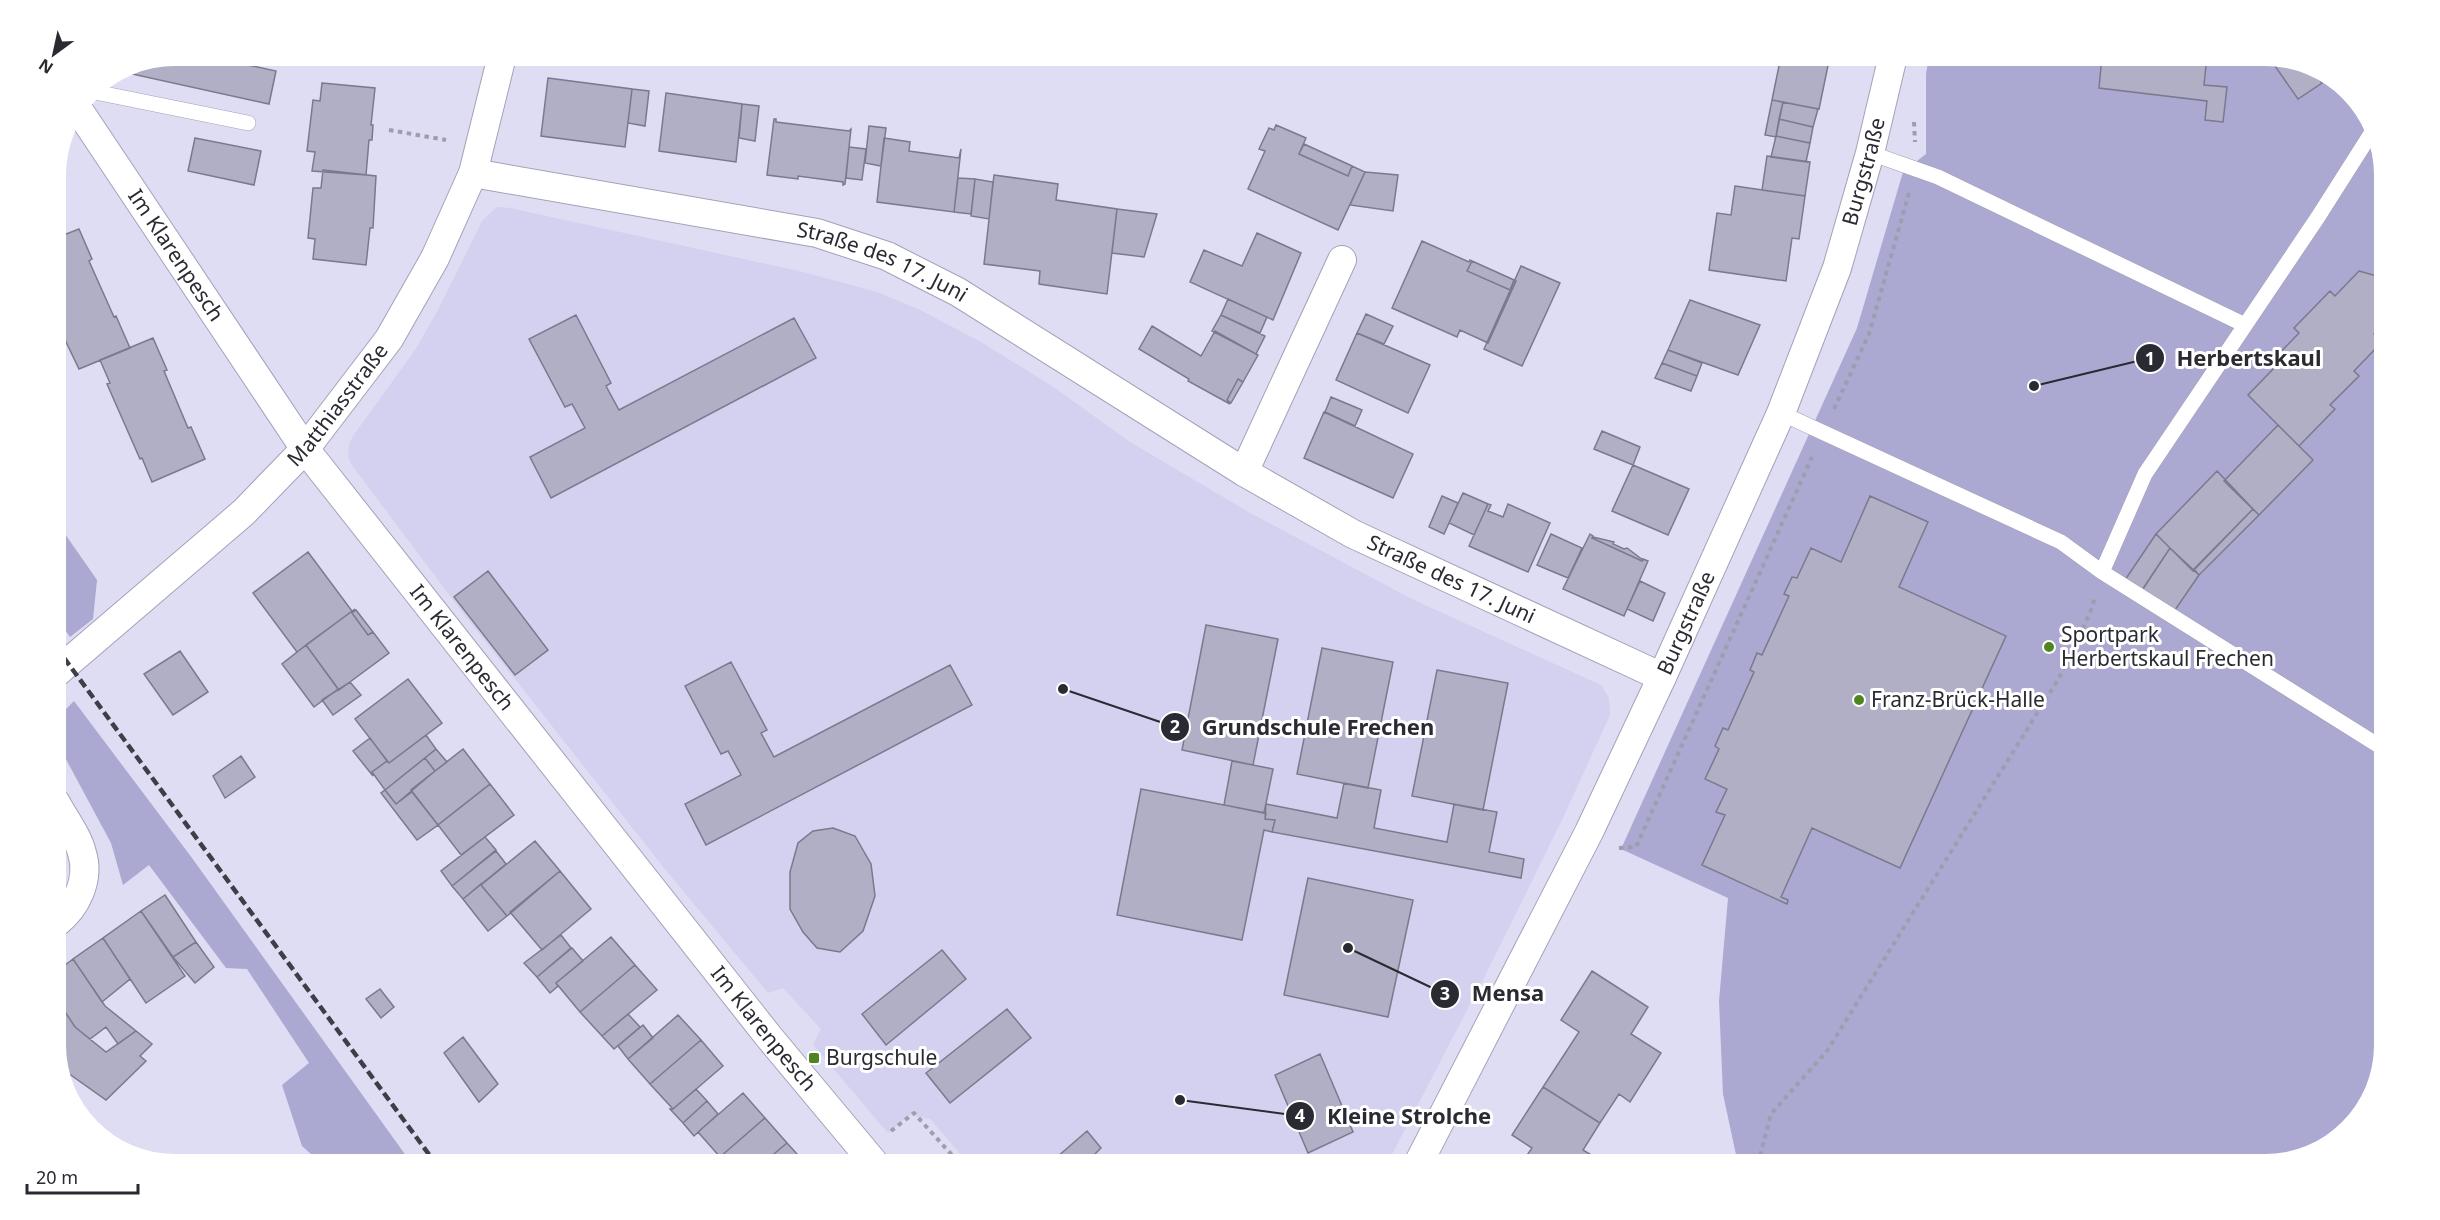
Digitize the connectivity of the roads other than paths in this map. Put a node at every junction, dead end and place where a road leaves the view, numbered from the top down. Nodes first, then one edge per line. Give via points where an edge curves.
1 (499, 66) edge
2 (1891, 66) edge
3 (102, 94) edge
4 (83, 117) edge
5 (248, 123) dead end
6 (2368, 139) edge
7 (1870, 153) junction
8 (472, 173) junction
9 (1342, 260) dead end
10 (2245, 325) junction
11 (1781, 413) junction
12 (305, 449) junction
13 (1244, 472) junction
14 (2102, 572) junction
15 (66, 664) edge
16 (1662, 677) junction
17 (2374, 743) edge
18 (66, 821) edge
19 (66, 914) edge
20 (867, 1154) edge
21 (1423, 1154) edge

1 - 8 street, Matthiasstraße
2 - 7 street, Burgstraße
3 - 5 lane
4 - 12 street, Im Klarenpesch
6 - 10 lane
7 - 10 lane via 1938,177
7 - 11 street, Burgstraße via 1837,268
8 - 12 street, Matthiasstraße via 435,258 389,339
8 - 13 street, Straße des 17. Juni via 817,232 887,256 958,292
9 - 13 street
10 - 14 lane via 2145,474
11 - 14 lane via 2061,542
11 - 16 street, Burgstraße
12 - 15 street, Matthiasstraße via 244,512
12 - 20 street, Im Klarenpesch via 769,1037
13 - 16 street, Straße des 17. Juni via 1353,534
14 - 17 lane
16 - 21 street, Burgstraße via 1589,832
18 - 19 street via 82,851 85,871 80,893

